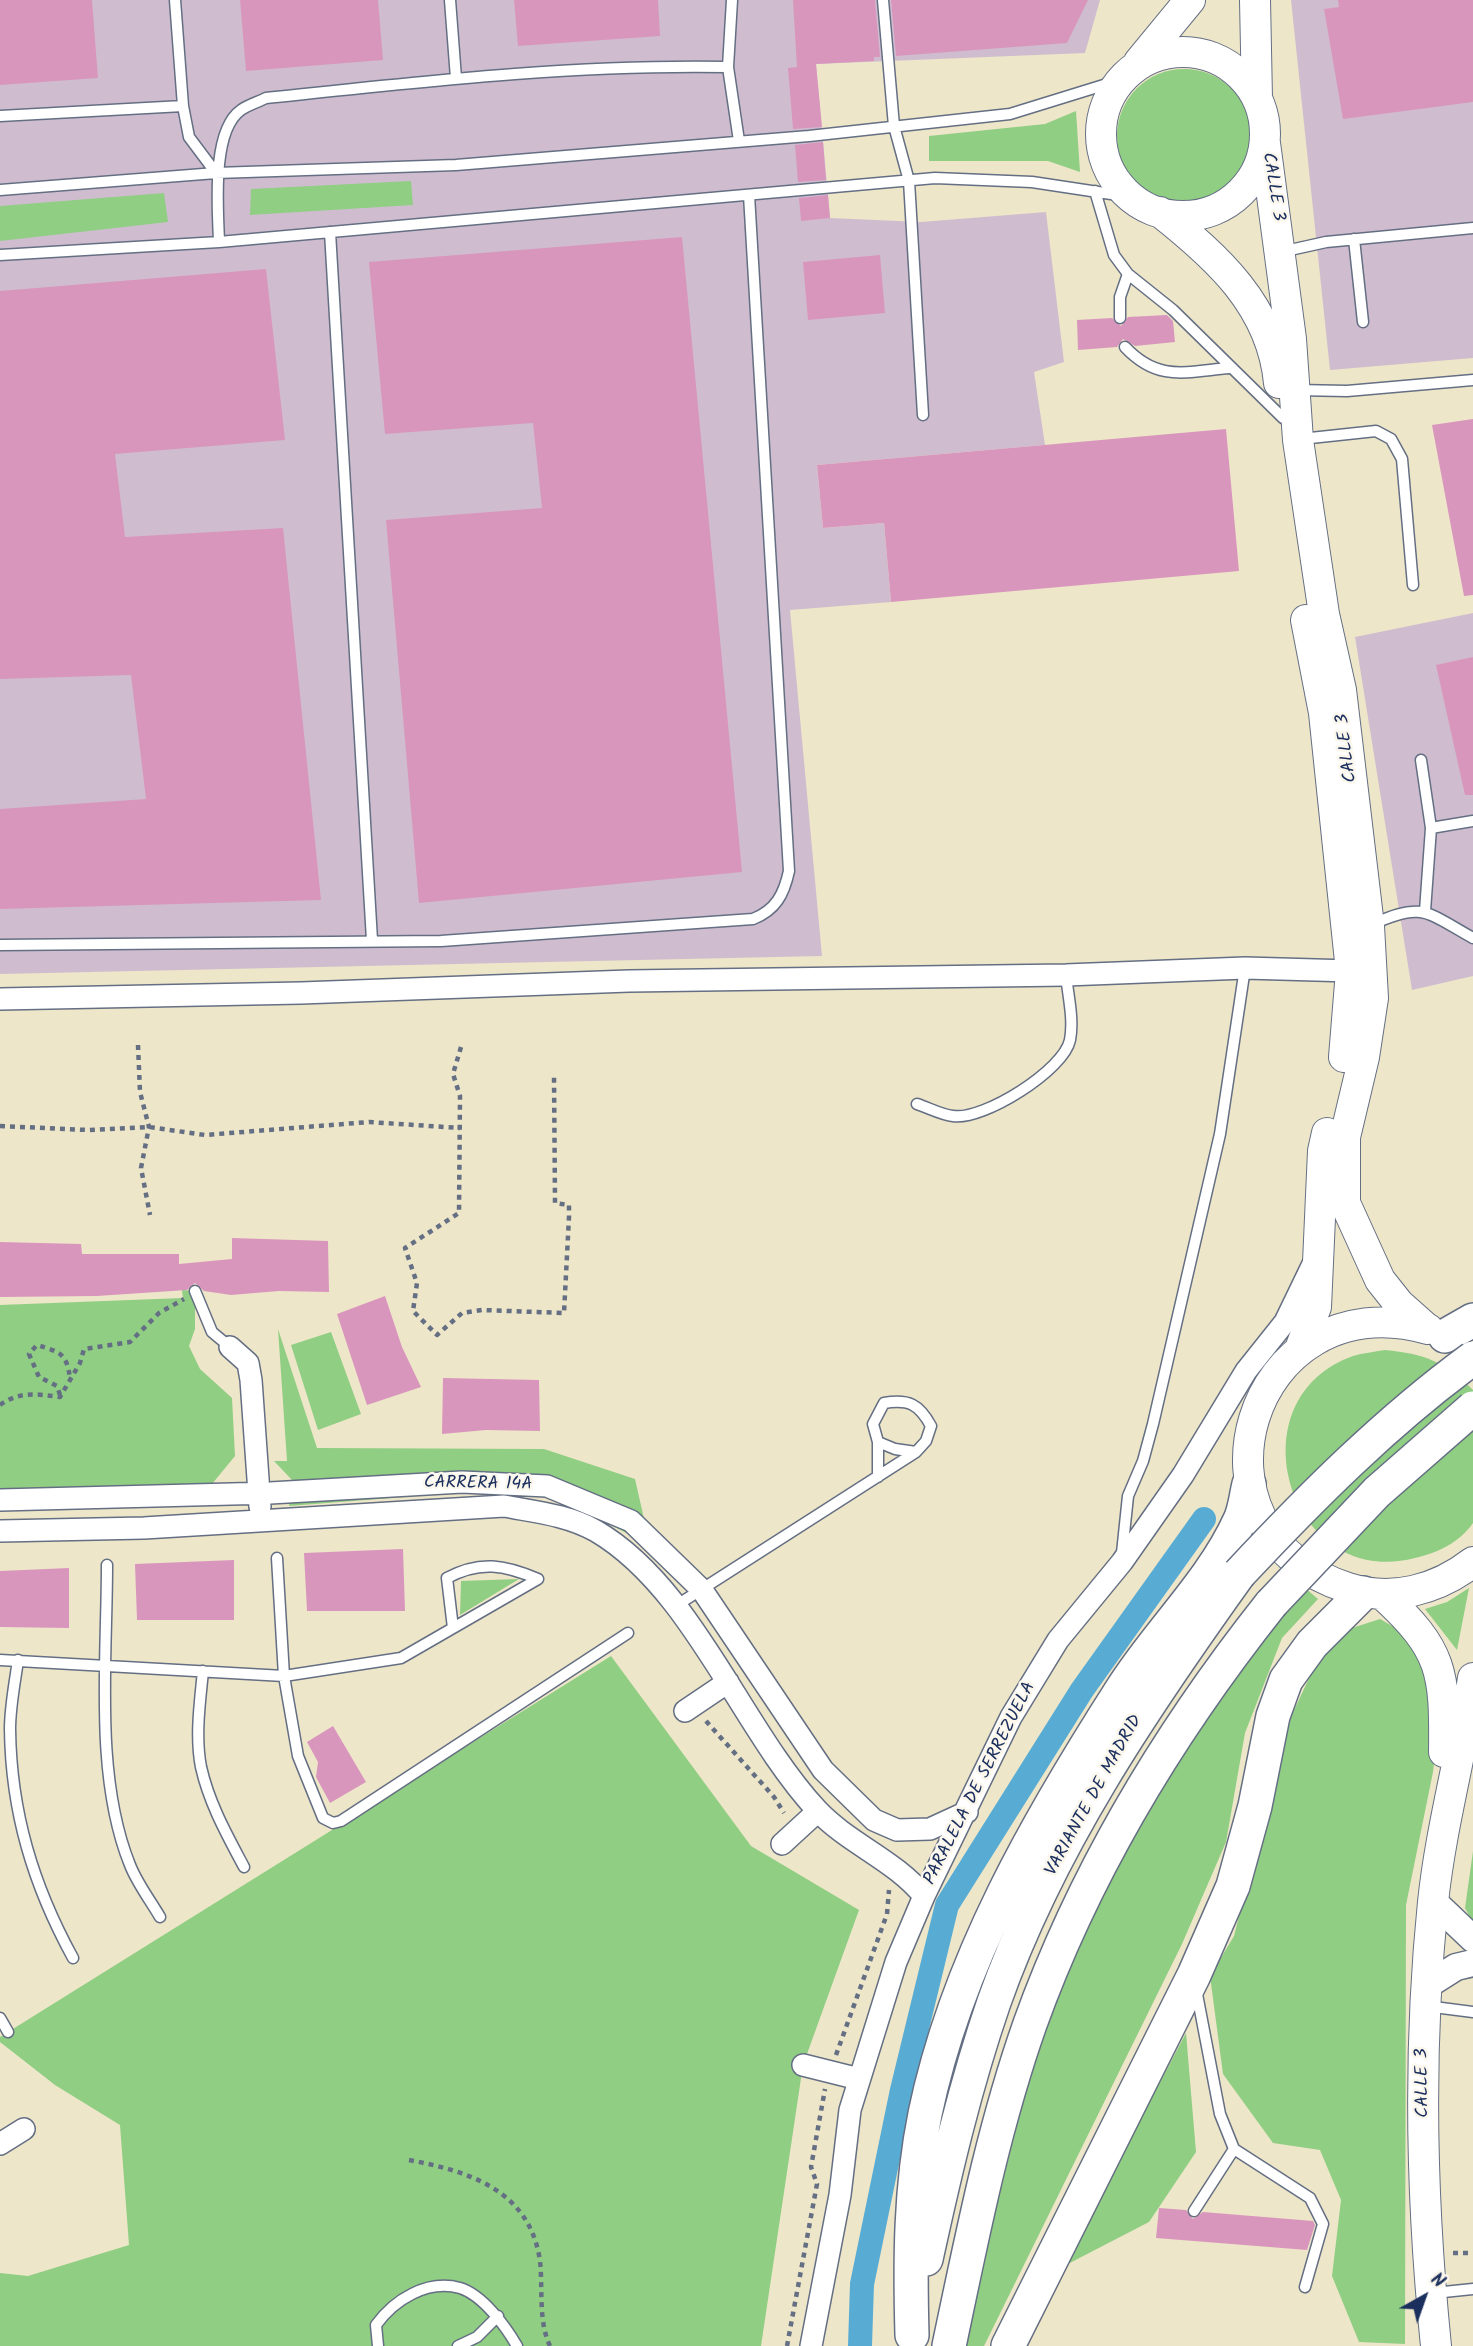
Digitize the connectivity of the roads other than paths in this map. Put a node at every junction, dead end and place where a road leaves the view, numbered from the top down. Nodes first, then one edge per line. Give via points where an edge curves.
1 (175, 0) edge
2 (450, 0) edge
3 (732, 0) edge
4 (883, 0) edge
5 (1190, 0) edge
6 (1255, 0) edge
7 (728, 66) junction
8 (1127, 74) junction
9 (456, 78) junction
10 (1257, 98) junction
11 (183, 106) junction
12 (0, 116) edge
13 (894, 127) junction
14 (739, 141) junction
15 (1265, 143) junction
16 (216, 173) junction
17 (909, 181) junction
18 (0, 190) edge
19 (1095, 191) junction
20 (749, 195) junction
21 (1130, 197) junction
22 (1160, 212) junction
23 (1473, 228) edge
24 (330, 232) junction
25 (1354, 239) junction
26 (219, 242) junction
27 (1281, 252) junction
28 (0, 255) edge
29 (1128, 274) junction
30 (1120, 318) dead end
31 (1363, 322) dead end
32 (1125, 346) dead end
33 (1229, 368) junction
34 (1473, 380) edge
35 (1294, 390) junction
36 (923, 415) dead end
37 (1291, 429) junction
38 (1413, 585) dead end
39 (1421, 760) dead end
40 (1473, 821) edge
41 (1432, 828) junction
42 (1425, 911) junction
43 (1369, 926) junction
44 (1473, 938) edge
45 (372, 940) junction
46 (0, 945) edge
47 (1245, 968) junction
48 (1351, 971) junction
49 (1066, 975) junction
50 (0, 999) edge
51 (917, 1104) dead end
52 (1320, 1251) junction
53 (195, 1291) road end
54 (1448, 1328) edge
55 (230, 1347) joint
56 (1300, 1349) junction
57 (1473, 1357) edge
58 (1473, 1408) edge
59 (878, 1442) junction
60 (916, 1452) junction
61 (878, 1476) junction
62 (1249, 1485) junction
63 (259, 1493) junction
64 (0, 1500) edge
65 (261, 1519) junction
66 (0, 1531) edge
67 (277, 1558) dead end
68 (1122, 1562) junction
69 (1473, 1562) edge
70 (107, 1565) dead end
71 (702, 1590) junction
72 (1373, 1594) junction
73 (674, 1607) junction
74 (453, 1628) junction
75 (628, 1633) dead end
76 (0, 1660) edge
77 (18, 1660) junction
78 (107, 1667) junction
79 (203, 1671) junction
80 (284, 1675) junction
81 (1473, 1678) edge
82 (728, 1682) junction
83 (689, 1708) road end
84 (818, 1811) junction
85 (967, 1812) junction
86 (1444, 1821) junction
87 (789, 1838) road end
88 (244, 1867) dead end
89 (925, 1896) junction
90 (1433, 1901) junction
91 (160, 1917) dead end
92 (1473, 1939) edge
93 (73, 1958) dead end
94 (1473, 1963) edge
95 (1194, 1975) junction
96 (1425, 1996) junction
97 (1473, 2012) edge
98 (0, 2018) edge
99 (8, 2032) dead end
100 (803, 2065) dead end
101 (859, 2079) junction
102 (24, 2129) dead end
103 (0, 2144) edge
104 (1234, 2148) junction
105 (1194, 2211) dead end
106 (1305, 2287) dead end
107 (1473, 2288) edge
108 (1431, 2294) junction
109 (498, 2316) junction
110 (911, 2341) edge
111 (378, 2346) edge
112 (458, 2346) edge
113 (517, 2346) edge
114 (811, 2346) edge
115 (949, 2346) edge
116 (1008, 2346) edge
117 (1436, 2346) edge

1 - 11 lane
2 - 9 lane
3 - 7 lane
4 - 13 lane
5 - 8 main road
6 - 10 main road
7 - 9 lane via 658,65
7 - 14 lane
8 - 10 main road via 1155,56 1179,51 1202,54 1225,63 1244,78
8 - 13 lane via 1010,114
8 - 21 main road via 1103,113 1101,131 1108,167
9 - 16 lane via 266,98 239,111 225,136
10 - 15 main road
11 - 12 lane
11 - 16 lane via 189,137
13 - 14 lane
13 - 17 lane
14 - 16 lane via 456,165
15 - 22 main road via 1253,177 1229,202 1196,215
15 - 27 main road, CALLE 3
16 - 18 lane
16 - 26 lane
17 - 19 lane via 1032,182
17 - 20 lane
17 - 36 lane
19 - 21 lane
19 - 29 lane via 1114,255
20 - 24 lane
20 - 45 lane via 789,871 779,901 753,919 441,941
21 - 22 main road
22 - 37 main road, CALLE 3 via 1227,269 1251,301 1278,365
23 - 25 lane
24 - 26 lane
24 - 45 lane
25 - 27 lane
25 - 31 lane
26 - 28 lane
27 - 35 main road, CALLE 3
29 - 30 lane via 1120,297
29 - 33 lane via 1173,310
32 - 33 lane via 1141,363 1174,373
33 - 37 lane
34 - 35 lane
35 - 37 main road, CALLE 3
37 - 38 lane via 1376,430 1391,439 1402,459
37 - 43 main road, CALLE 3 via 1341,690
37 - 48 main road, CALLE 3 via 1305,616 1324,713
39 - 41 lane
40 - 41 lane
41 - 42 lane
42 - 43 lane via 1401,911
42 - 44 lane
43 - 54 main road, CALLE 3 via 1373,998 1345,1137 1345,1203 1380,1280 1399,1304
45 - 46 lane
47 - 48 street
47 - 49 street
47 - 68 lane via 1220,1135 1153,1424 1128,1496
48 - 52 main road, CALLE 3 via 1348,1041 1323,1151
49 - 50 street via 629,981
49 - 51 lane via 1070,1042 1058,1064 1022,1091 966,1114 955,1117
52 - 56 main road, CALLE 3 via 1316,1307
52 - 68 street, PARALELA DE SERREZUELA via 1285,1322 1246,1371 1212,1431
53 - 55 lane via 212,1332
54 - 56 main road via 1394,1321 1360,1323 1329,1332
54 - 57 main road, CALLE 3
55 - 63 street via 248,1363
56 - 62 main road via 1279,1369 1254,1414 1247,1461
57 - 110 main road, VARIANTE DE MADRID, bridge via 1374,1438 1238,1574 1147,1703 1101,1779 1062,1851 995,2000 945,2170
58 - 115 main road, bridge via 1377,1492 1271,1604 1165,1751 1101,1863 1031,2022 1004,2104
59 - 60 lane
59 - 60 lane via 873,1424 884,1403 903,1400 922,1408 931,1426
59 - 61 lane
60 - 61 lane
61 - 71 lane
62 - 72 main road via 1264,1523 1289,1557 1323,1580
62 - 110 main road via 1241,1519 1221,1555 1136,1667 1038,1826 968,1977 925,2114 909,2242
63 - 64 street, CARRERA 14A
63 - 65 street
63 - 71 street, CARRERA 14A via 462,1482 547,1486 631,1521
65 - 66 street, CARRERA 14A via 144,1528
65 - 73 street, CARRERA 14A via 504,1506 558,1515 595,1531 629,1554
67 - 80 lane
68 - 85 street, PARALELA DE SERREZUELA via 1051,1651 1011,1717
69 - 72 main road via 1445,1581 1415,1591
70 - 78 lane
71 - 73 lane
71 - 85 street, CARRERA 14A via 823,1770 874,1820 897,1830 930,1829
72 - 86 main road, CALLE 3 via 1423,1635 1441,1677
72 - 95 main road via 1312,1644 1286,1680 1273,1716 1233,1886
73 - 82 street, CARRERA 14A
74 - 74 lane via 526,1586 538,1579 506,1566 464,1569 447,1578
74 - 80 lane via 401,1658
75 - 80 lane via 337,1822 323,1818 298,1756
76 - 77 lane
77 - 78 lane
77 - 93 lane via 10,1727 27,1858 49,1915
78 - 79 lane
78 - 91 lane via 108,1765 116,1816 130,1866
79 - 80 lane
79 - 88 lane via 201,1766 216,1812
81 - 86 main road, CALLE 3
82 - 83 street
82 - 84 street, CARRERA 14A via 775,1756
84 - 87 street
84 - 89 street, CARRERA 14A via 907,1875
85 - 89 street, PARALELA DE SERREZUELA
86 - 90 main road, CALLE 3
89 - 101 street, PARALELA DE SERREZUELA via 896,1962
90 - 92 street
90 - 96 main road, CALLE 3
94 - 96 street via 1456,1967
95 - 104 lane via 1220,2113
95 - 116 main road
96 - 97 lane
96 - 108 main road, CALLE 3
98 - 99 lane
100 - 101 street
101 - 114 street, PARALELA DE SERREZUELA
102 - 103 street
104 - 105 lane
104 - 106 lane via 1310,2199 1323,2224
107 - 108 lane
108 - 117 main road, CALLE 3
109 - 111 lane via 461,2288 426,2287 390,2305 376,2325
109 - 112 lane via 477,2337
109 - 113 lane

